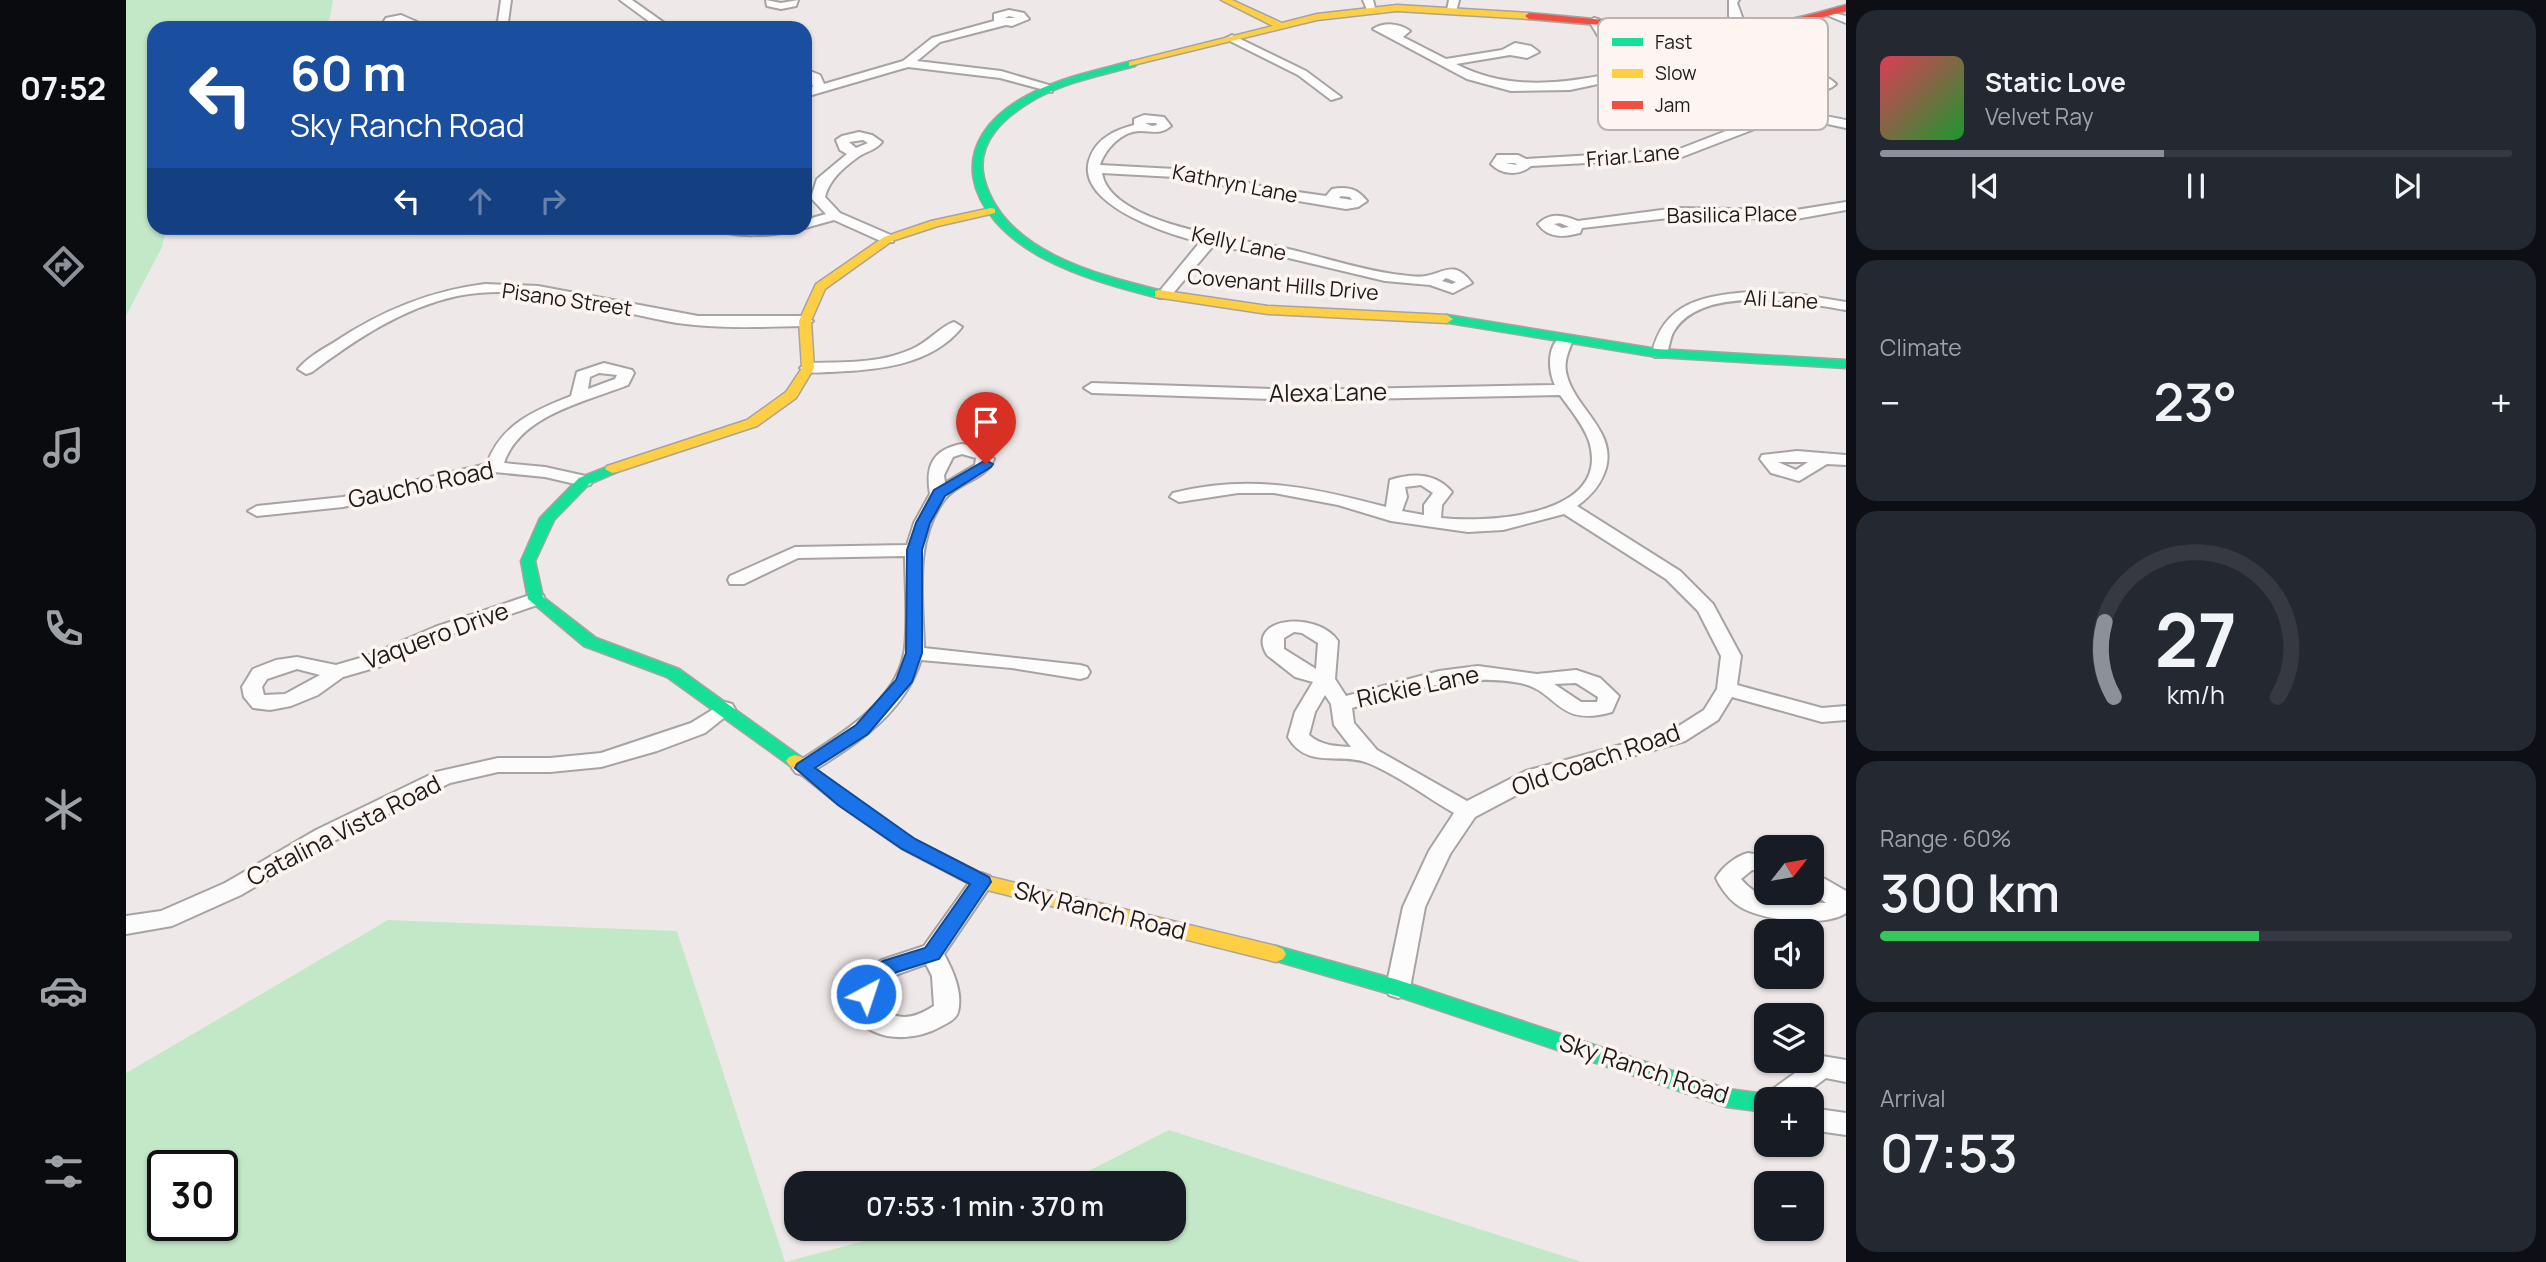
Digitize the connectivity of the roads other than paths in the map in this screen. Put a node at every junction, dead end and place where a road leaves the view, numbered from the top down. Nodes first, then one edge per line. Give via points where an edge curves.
1 (506, 0) edge
2 (625, 0) edge
3 (771, 0) edge
4 (793, 0) edge
5 (1225, 0) edge
6 (1734, 0) edge
7 (1370, 5) edge
8 (1453, 5) edge
9 (1842, 14) edge
10 (1735, 18) edge
11 (1813, 18) edge
12 (504, 21) edge
13 (658, 21) edge
14 (1594, 21) junction
15 (1598, 21) edge
16 (1004, 22) dead end
17 (1281, 26) junction
18 (1598, 35) edge
19 (1395, 36) dead end
20 (1233, 38) junction
21 (1508, 52) dead end
22 (907, 63) junction
23 (1444, 63) junction
24 (812, 75) edge
25 (1598, 80) edge
26 (812, 87) edge
27 (820, 89) junction
28 (1048, 89) junction
29 (812, 91) edge
30 (1347, 103) dead end
31 (1828, 120) edge
32 (1846, 124) edge
33 (1139, 127) dead end
34 (1741, 130) edge
35 (855, 153) dead end
36 (1525, 163) dead end
37 (1094, 169) junction
38 (1334, 201) dead end
39 (1846, 206) edge
40 (990, 211) junction
41 (835, 216) junction
42 (812, 222) edge
43 (1576, 225) dead end
44 (888, 239) junction
45 (1209, 241) junction
46 (1433, 281) dead end
47 (1164, 295) junction
48 (1846, 306) edge
49 (805, 321) junction
50 (954, 327) dead end
51 (1565, 340) junction
52 (1660, 354) junction
53 (1846, 364) edge
54 (808, 368) junction
55 (306, 369) dead end
56 (1093, 388) dead end
57 (1563, 390) junction
58 (579, 397) dead end
59 (1821, 460) dead end
60 (1846, 460) edge
61 (494, 467) junction
62 (584, 481) junction
63 (939, 494) dead end
64 (1179, 497) dead end
65 (1566, 506) junction
66 (257, 511) dead end
67 (1391, 516) junction
68 (1432, 523) junction
69 (914, 550) junction
70 (737, 580) dead end
71 (536, 599) junction
72 (914, 653) junction
73 (336, 672) dead end
74 (1080, 672) dead end
75 (1536, 681) dead end
76 (1727, 689) junction
77 (1341, 704) junction
78 (725, 709) junction
79 (1846, 713) edge
80 (1370, 755) junction
81 (803, 768) junction
82 (1467, 811) junction
83 (1754, 862) edge
84 (982, 882) junction
85 (1824, 888) edge
86 (1845, 902) edge
87 (1754, 903) edge
88 (1760, 905) edge
89 (126, 925) edge
90 (932, 953) dead end
91 (1398, 988) junction
92 (1846, 1071) edge
93 (1795, 1087) edge
94 (1754, 1101) edge
95 (1824, 1121) edge
96 (1846, 1124) edge

1 - 12 street
2 - 13 street
3 - 4 street via 781,6
5 - 17 street
6 - 10 street
7 - 8 street
7 - 17 street
8 - 14 street
9 - 11 street
14 - 15 street
14 - 18 street
16 - 22 street via 936,40
17 - 20 street
19 - 23 street
20 - 28 street
20 - 30 street via 1302,73
21 - 23 street
22 - 27 street
22 - 28 street via 1001,75
23 - 25 street via 1471,77 1511,87 1570,86
24 - 27 street
26 - 27 street
27 - 29 street
28 - 40 street via 1008,112 984,138 976,167
31 - 32 street
33 - 37 street via 1110,138 1097,151
34 - 36 street, Friar Lane via 1679,154
35 - 41 street via 822,182 818,198
37 - 38 street, Kathryn Lane via 1194,174
37 - 45 street, Kelly Lane via 1099,185 1121,205 1155,223
39 - 43 street, Basilica Place via 1820,213 1692,212
40 - 44 street
40 - 47 street, Covenant Hills Drive via 1067,265
41 - 42 street
41 - 44 street
44 - 49 street via 820,287
45 - 46 street, Kelly Lane via 1385,277
45 - 47 street
47 - 51 street, Covenant Hills Drive via 1293,312 1436,318
48 - 52 street, Ali Lane via 1776,295 1714,301 1676,319 1668,328
49 - 54 street
49 - 55 street, Pisano Street via 699,321 515,288 481,289 391,313
50 - 54 street via 930,347 905,359
51 - 52 street, Covenant Hills Drive
51 - 57 street via 1558,361
52 - 53 street, Covenant Hills Drive
54 - 62 street via 791,395 752,423 634,460
56 - 57 street, Alexa Lane via 1303,395
57 - 65 street via 1593,429 1601,462 1593,481
58 - 61 street via 535,419 504,442
59 - 60 street
61 - 62 street, Gaucho Road
61 - 66 street, Gaucho Road via 344,502
62 - 71 street via 547,517 528,561
63 - 69 street
64 - 67 street via 1236,488 1275,488
65 - 68 street via 1530,520 1496,526
65 - 76 street, Old Coach Road via 1674,575 1706,608 1731,656
67 - 68 street
67 - 68 street via 1398,497 1396,484 1413,478 1431,481 1443,492 1433,505
69 - 70 street via 795,553
69 - 72 street
71 - 73 street, Vaquero Drive via 442,631 374,662
71 - 78 street, Sky Ranch Road via 590,642 673,673
72 - 74 street
72 - 81 street via 904,682 881,711 862,730
75 - 77 street, Rickie Lane via 1492,672 1456,675
76 - 79 street via 1822,715
76 - 82 street, Old Coach Road via 1711,715 1678,736 1534,776
77 - 80 street via 1344,725
77 - 80 street via 1325,679 1305,712 1298,737 1328,753
78 - 81 street, Sky Ranch Road
78 - 89 street, Catalina Vista Road via 698,728 601,760 498,765 444,777 324,836 233,889 164,920
80 - 82 street
81 - 84 street, Sky Ranch Road via 908,844
82 - 91 street, Old Coach Road via 1440,851 1414,907
83 - 87 street via 1748,861 1727,878
84 - 90 street
84 - 91 street, Sky Ranch Road
85 - 86 street
86 - 88 street via 1830,912 1773,910
91 - 94 street, Sky Ranch Road via 1727,1098
92 - 93 street via 1822,1067
95 - 96 street

